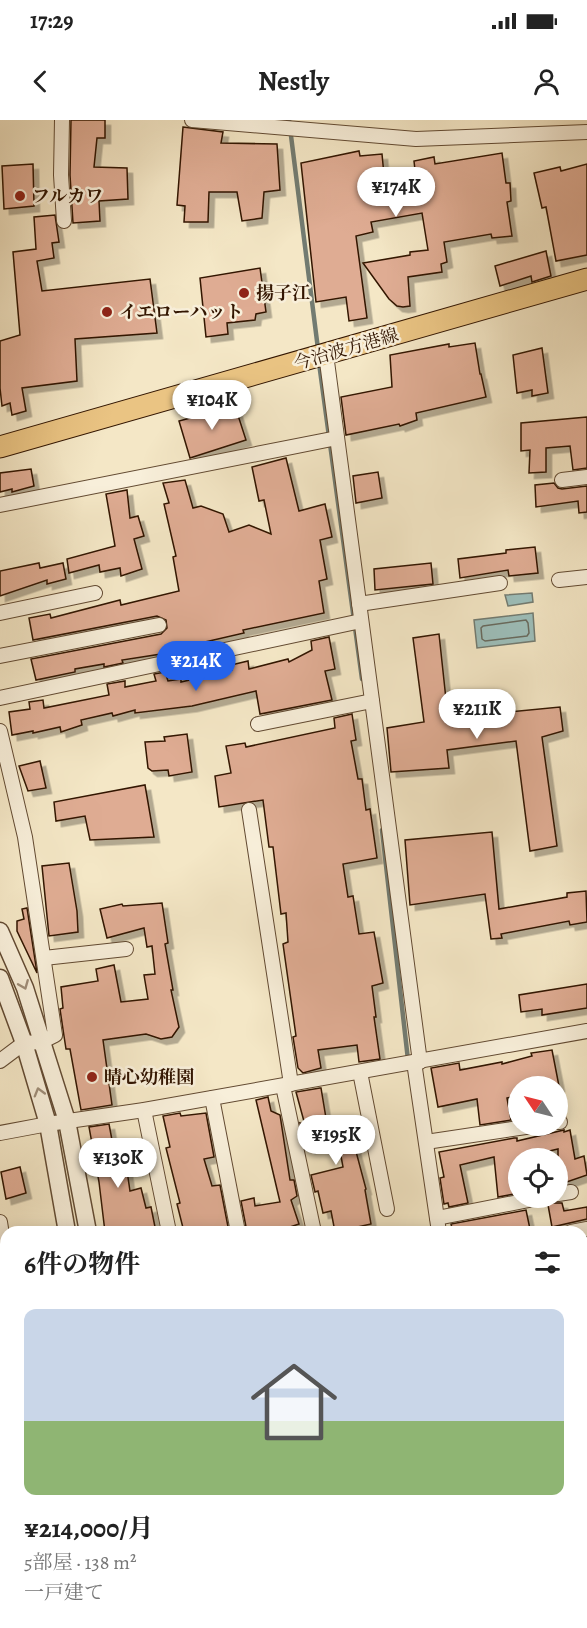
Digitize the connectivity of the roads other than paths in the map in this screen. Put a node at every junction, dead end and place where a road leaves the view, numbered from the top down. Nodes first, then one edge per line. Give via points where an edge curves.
1 (62, 120) edge
2 (192, 120) edge
3 (277, 124) edge
4 (587, 132) edge
5 (64, 221) dead end
6 (587, 279) edge
7 (326, 354) junction
8 (337, 438) junction
9 (0, 447) edge
10 (587, 477) edge
11 (562, 480) dead end
12 (0, 505) edge
13 (587, 577) edge
14 (560, 580) dead end
15 (500, 583) dead end
16 (95, 593) dead end
17 (359, 604) junction
18 (0, 614) edge
19 (361, 621) junction
20 (159, 625) dead end
21 (0, 656) edge
22 (0, 698) edge
23 (372, 700) junction
24 (258, 724) dead end
25 (0, 731) edge
26 (249, 810) dead end
27 (0, 931) edge
28 (126, 949) dead end
29 (44, 958) junction
30 (0, 978) edge
31 (587, 1031) edge
32 (41, 1042) junction
33 (24, 1043) junction
34 (0, 1061) edge
35 (417, 1062) junction
36 (360, 1072) junction
37 (287, 1085) junction
38 (212, 1098) junction
39 (144, 1110) junction
40 (67, 1121) junction
41 (48, 1124) junction
42 (508, 1130) edge
43 (0, 1133) edge
44 (426, 1142) junction
45 (508, 1207) edge
46 (387, 1209) dead end
47 (438, 1225) edge
48 (66, 1226) edge
49 (87, 1226) edge
50 (168, 1226) edge
51 (237, 1226) edge
52 (313, 1226) edge

1 - 5 street
2 - 3 street
3 - 4 street via 416,139
6 - 7 main road, 今治波方港線
7 - 8 street
7 - 9 main road, 今治波方港線
8 - 12 street
8 - 17 street
10 - 11 street
13 - 14 street
15 - 17 street
16 - 18 street
17 - 19 street
19 - 22 street
19 - 23 street
20 - 21 street
23 - 24 street
23 - 35 street
25 - 29 street via 24,837
26 - 37 street
27 -> 32 street via 26,988
28 - 29 street
29 - 32 street via 54,1035
30 - 33 street
31 - 35 street
32 - 33 street
32 - 40 street
33 - 34 street
41 -> 33 street
35 - 36 street
35 - 44 street
36 - 37 street
36 - 46 street
37 - 38 street
37 - 52 street
38 - 39 street
38 - 51 street
39 - 40 street
39 - 50 street
40 - 41 street
40 - 49 street
41 - 43 street
41 - 48 street
42 - 44 street
44 - 47 street
45 - 47 street

